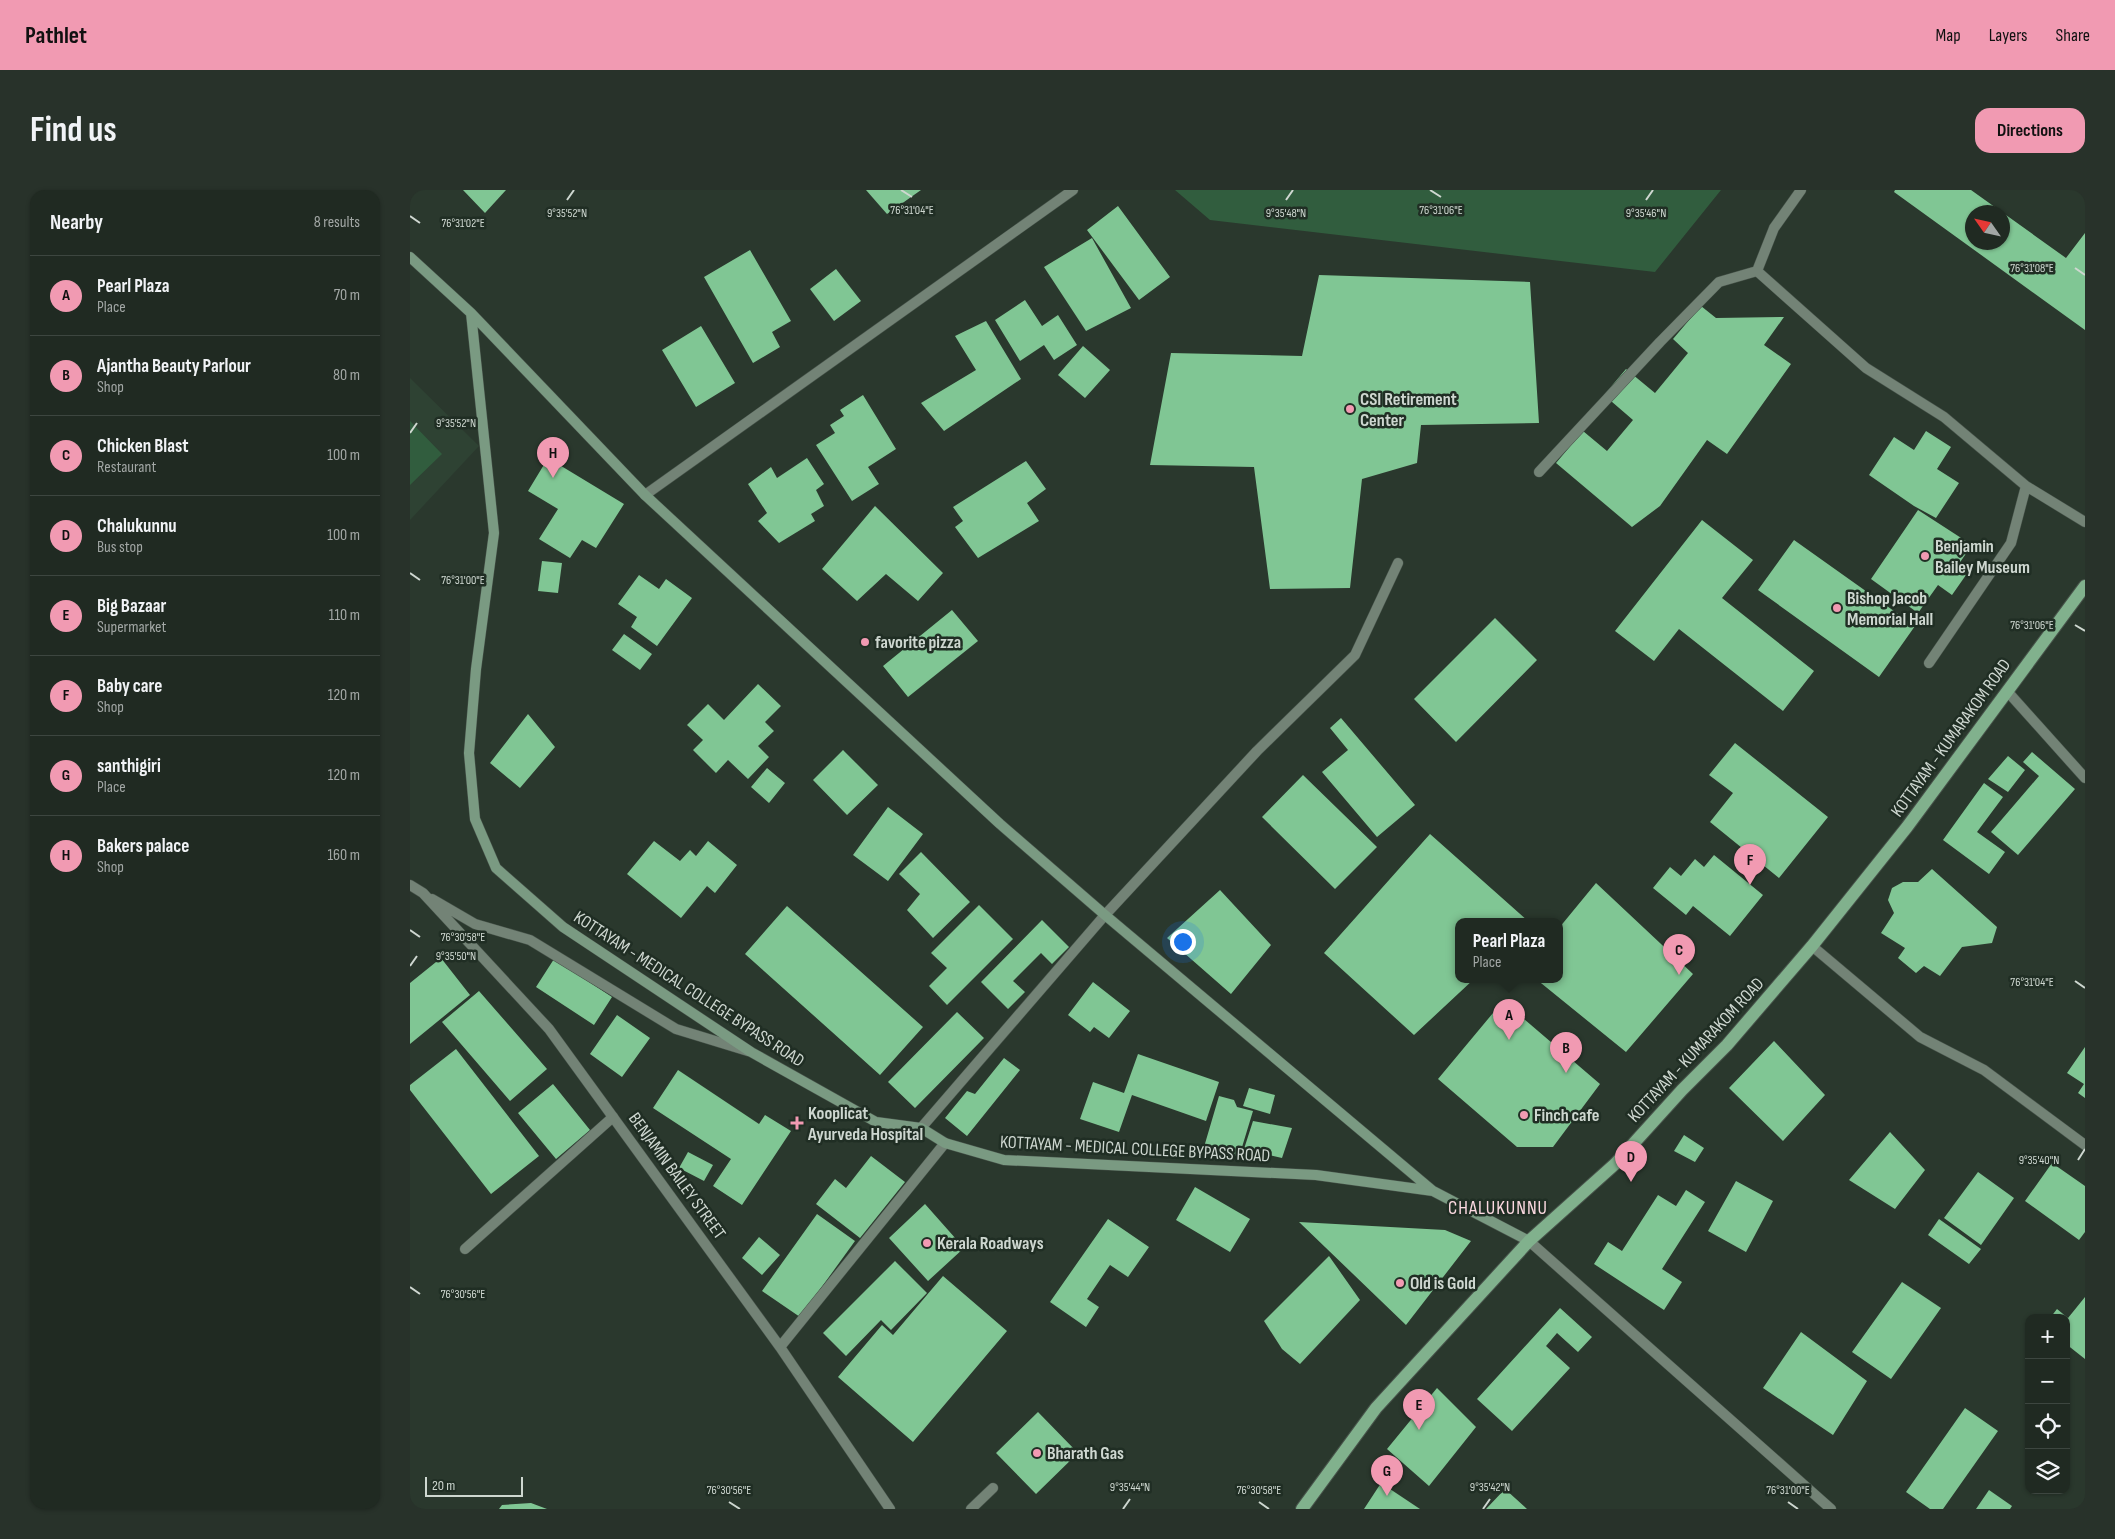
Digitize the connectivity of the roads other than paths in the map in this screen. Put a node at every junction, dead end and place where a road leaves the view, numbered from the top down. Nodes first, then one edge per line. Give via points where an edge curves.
1 (1072, 190) edge
2 (1801, 190) edge
3 (410, 257) edge
4 (1757, 272) junction
5 (471, 313) junction
6 (1539, 472) dead end
7 (2026, 486) junction
8 (645, 495) junction
9 (2085, 522) edge
10 (1398, 564) dead end
11 (2083, 590) edge
12 (1929, 663) dead end
13 (2007, 692) junction
14 (2085, 778) edge
15 (410, 884) edge
16 (423, 894) junction
17 (1104, 915) junction
18 (1812, 946) junction
19 (751, 1052) junction
20 (613, 1117) junction
21 (921, 1128) junction
22 (945, 1143) junction
23 (2085, 1145) edge
24 (1433, 1191) junction
25 (1529, 1240) junction
26 (464, 1248) dead end
27 (780, 1347) junction
28 (993, 1488) dead end
29 (890, 1509) edge
30 (971, 1509) edge
31 (1302, 1509) edge
32 (1831, 1509) edge

1 - 8 street
2 - 4 street via 1774,228
3 - 5 main road
4 - 6 street via 1719,282
4 - 7 street via 1866,368 1944,417
5 - 8 main road
5 - 19 main road, KOTTAYAM - MEDICAL COLLEGE BYPASS ROAD via 494,533 476,669 469,753 475,819 496,868 563,927
7 - 9 street
7 - 12 street via 2011,543
8 - 17 main road via 993,817
10 - 17 street via 1355,655 1257,751
11 - 13 main road, KOTTAYAM - KUMARAKOM ROAD
13 - 14 street
13 - 18 main road, KOTTAYAM - KUMARAKOM ROAD via 1907,827
15 - 16 street, BENJAMIN BAILEY STREET
16 - 19 street via 475,924 530,940 676,1029
16 - 20 street, BENJAMIN BAILEY STREET via 549,1029
17 - 21 street
17 - 24 main road
18 - 23 street via 1920,1037 1984,1070
18 - 25 main road, KOTTAYAM - KUMARAKOM ROAD via 1728,1045 1615,1164
19 - 21 main road, KOTTAYAM - MEDICAL COLLEGE BYPASS ROAD via 876,1122
20 - 26 street
20 - 27 street, BENJAMIN BAILEY STREET
21 - 22 main road, KOTTAYAM - MEDICAL COLLEGE BYPASS ROAD
22 - 24 main road, KOTTAYAM - MEDICAL COLLEGE BYPASS ROAD via 1004,1160 1316,1175
22 - 27 street
24 - 25 main road, KOTTAYAM - MEDICAL COLLEGE BYPASS ROAD
25 - 31 main road, KOTTAYAM - KUMARAKOM ROAD via 1376,1408
25 - 32 street
27 - 29 street, BENJAMIN BAILEY STREET
28 - 30 street

